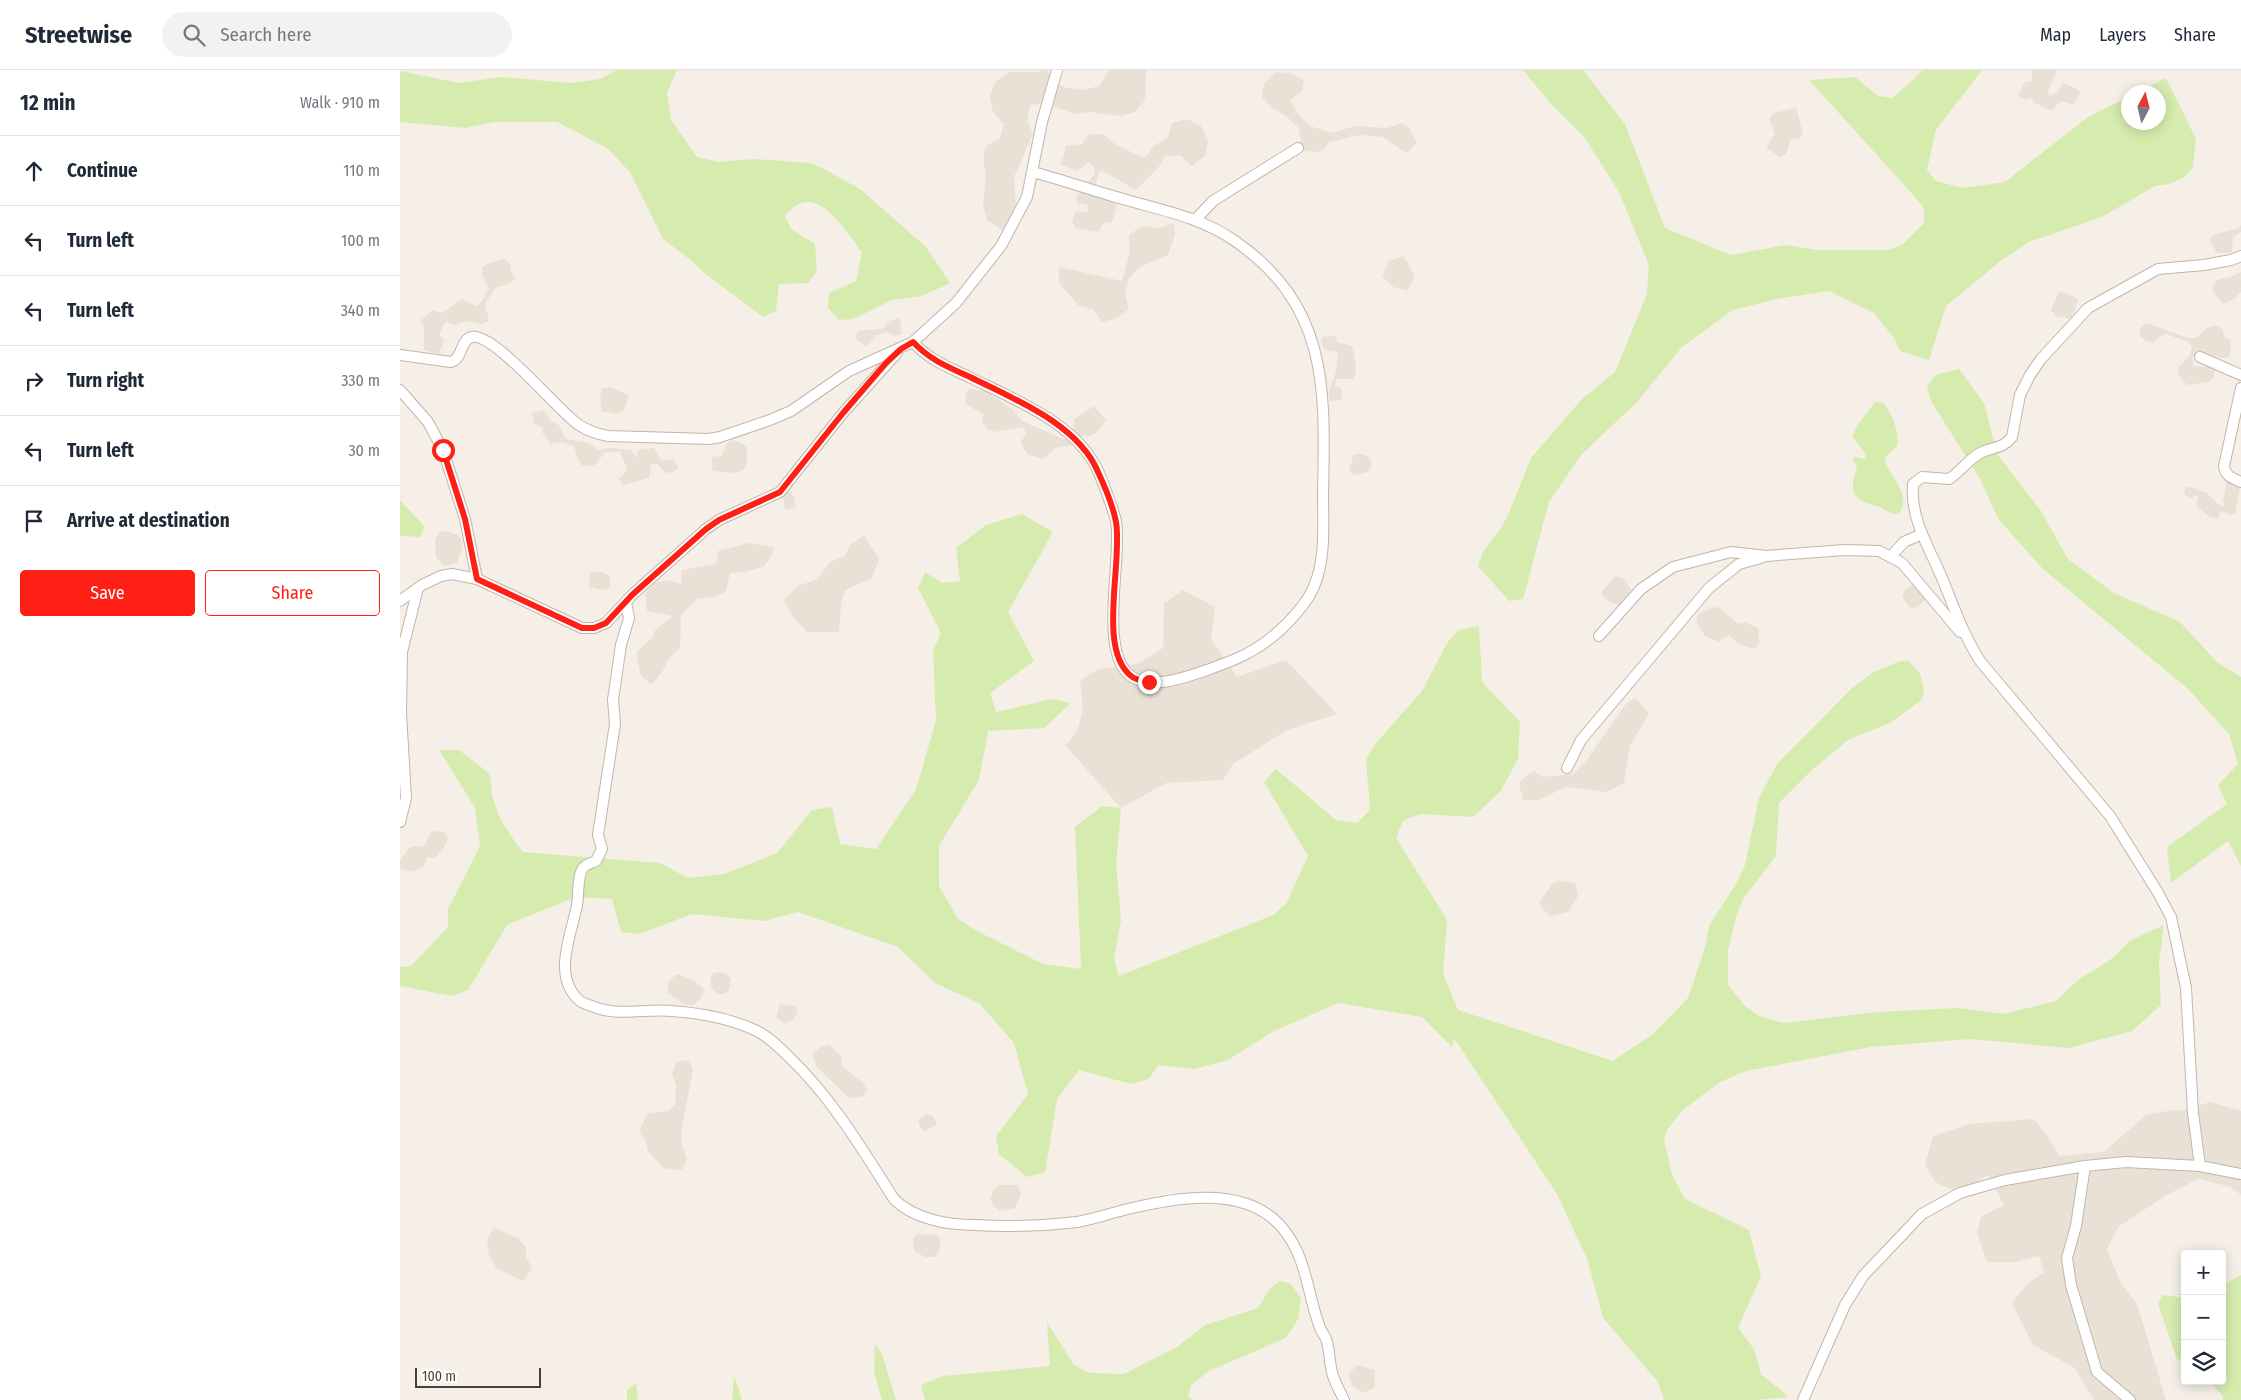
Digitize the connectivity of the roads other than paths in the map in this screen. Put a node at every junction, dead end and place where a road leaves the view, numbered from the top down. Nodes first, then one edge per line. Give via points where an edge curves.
1 (1057, 70) edge
2 (1298, 148) dead end
3 (1033, 172) junction
4 (1194, 220) junction
5 (2241, 256) edge
6 (913, 342) junction
7 (901, 349) junction
8 (400, 355) edge
9 (2200, 357) dead end
10 (2241, 375) edge
11 (2241, 388) edge
12 (400, 390) edge
13 (2241, 482) edge
14 (1922, 534) junction
15 (1766, 556) junction
16 (1891, 556) junction
17 (477, 579) junction
18 (418, 588) junction
19 (400, 601) edge
20 (626, 602) junction
21 (1599, 636) dead end
22 (1967, 640) junction
23 (1567, 768) dead end
24 (400, 822) edge
25 (2085, 1166) junction
26 (2200, 1166) junction
27 (2241, 1174) edge
28 (1344, 1400) edge
29 (1803, 1400) edge
30 (2130, 1400) edge

1 - 3 street via 1042,122
2 - 4 street via 1213,201
3 - 4 street
3 - 6 street via 1027,197 1001,246 956,303
4 - 6 street via 1234,240 1283,286 1299,307 1309,329 1321,373 1325,423 1323,552 1318,577 1307,599 1283,627 1249,653 1188,676 1149,682 1131,677 1118,659 1113,639 1116,522 1098,470 1086,450 1068,430 937,363
5 - 14 street via 2204,265 2158,269 2088,308 2030,375 2020,395 2012,437 2004,446 1980,453 1950,479 1922,477 1914,484 1912,494
6 - 7 street
7 - 8 street via 849,371 791,411 770,420 720,437 685,440 608,436 590,431 578,424 498,348 480,338 468,339 458,358 451,362
7 - 20 street via 843,413 780,492 719,520
9 - 10 street
11 - 13 street via 2224,466 2228,476
12 - 17 street via 428,422 443,450 465,519
14 - 16 street via 1904,542
14 - 22 street
15 - 16 street via 1845,550 1879,551
15 - 21 street via 1731,552 1673,566 1641,589
15 - 23 street via 1739,564 1709,588 1581,740
16 - 22 street via 1912,574 1932,602
17 - 18 street via 452,574
17 - 20 street via 582,628 606,623
18 - 19 street
18 - 24 street via 402,652 401,713 406,798
20 - 28 street via 629,618 621,645 613,700 615,724 598,835 602,849 596,861 584,866 581,872 577,907 565,950 567,976 573,993 582,1002 609,1012 671,1011 726,1021 756,1031 772,1041 842,1118 900,1206 934,1220 953,1225 1042,1225 1079,1221 1168,1200 1227,1199 1246,1203 1284,1229 1297,1250 1326,1340 1332,1374
22 - 26 street via 1980,661 2110,816 2170,918 2186,988 2193,1113
25 - 26 street via 2126,1162
25 - 29 street via 2006,1180 1960,1193 1922,1214 1863,1276 1845,1305
25 - 30 street via 2076,1226 2067,1258 2071,1285 2097,1372
26 - 27 street

